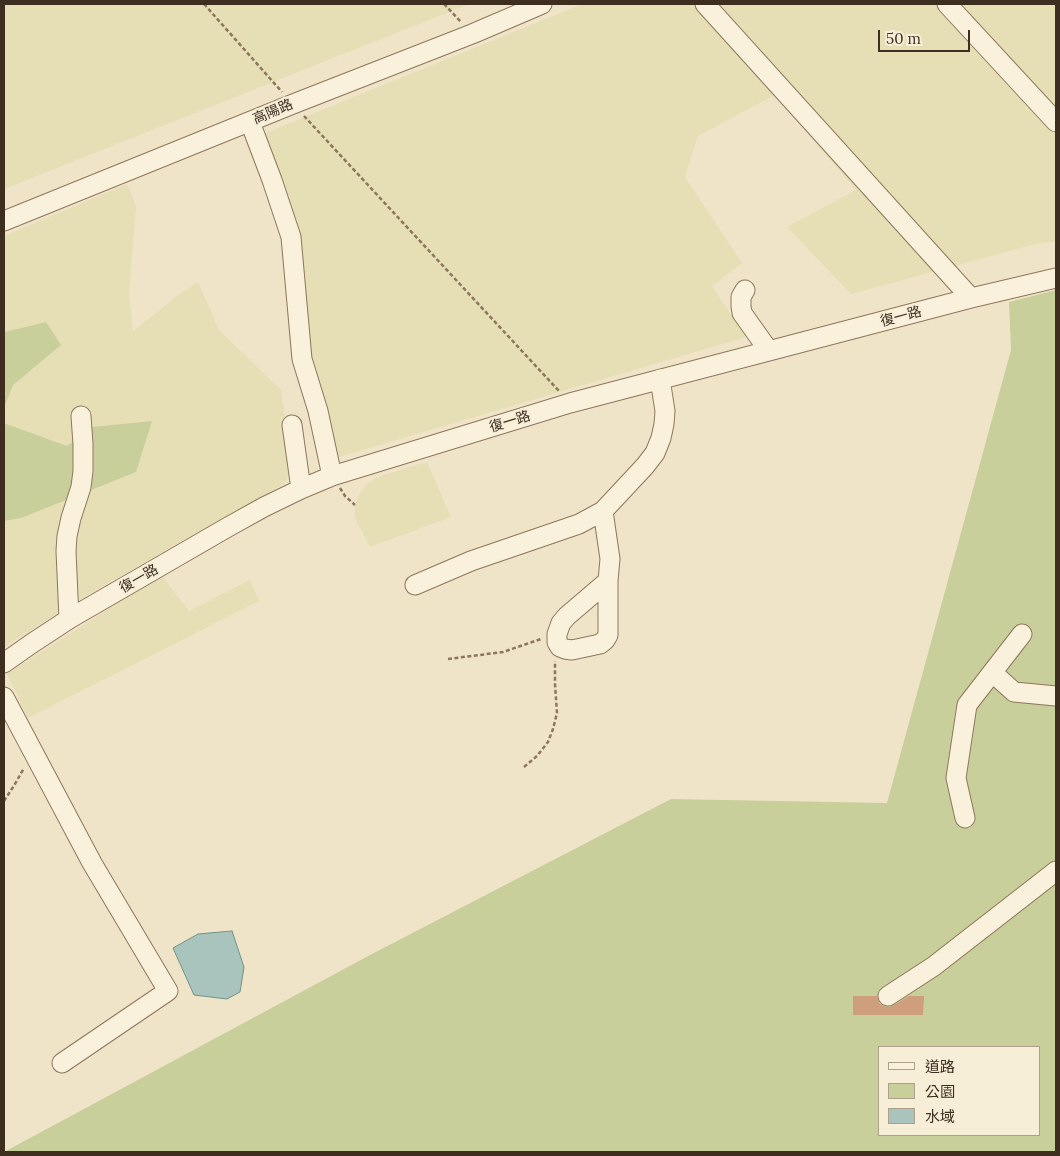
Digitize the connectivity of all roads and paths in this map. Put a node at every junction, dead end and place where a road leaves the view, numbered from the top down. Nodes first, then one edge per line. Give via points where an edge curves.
1 (204, 4) edge
2 (444, 4) edge
3 (542, 4) edge
4 (705, 4) edge
5 (947, 4) edge
6 (472, 34) junction
7 (293, 104) junction
8 (250, 122) junction
9 (1056, 122) edge
10 (4, 221) edge
11 (1056, 278) edge
12 (745, 290) dead end
13 (971, 298) junction
14 (769, 351) junction
15 (660, 380) junction
16 (570, 403) junction
17 (81, 416) dead end
18 (292, 425) dead end
19 (332, 476) junction
20 (301, 489) junction
21 (355, 505) dead end
22 (603, 511) junction
23 (608, 581) junction
24 (415, 585) dead end
25 (70, 620) junction
26 (1022, 634) dead end
27 (557, 638) junction
28 (448, 659) dead end
29 (4, 663) edge
30 (993, 672) junction
31 (1056, 696) edge
32 (4, 697) edge
33 (33, 752) junction
34 (524, 767) dead end
35 (4, 801) edge
36 (965, 818) dead end
37 (1056, 871) edge
38 (888, 996) dead end
39 (62, 1063) dead end

1 - 7 path
2 - 6 path
3 - 6 street, 高陽路
4 - 13 street
5 - 9 street
6 - 7 street, 高陽路
7 - 8 street, 高陽路
7 - 16 path
8 - 10 street, 高陽路
8 - 19 street via 291,237 302,359 318,411
11 - 13 street, 復一路
12 - 14 street via 741,298 742,313
13 - 14 street, 復一路
14 - 15 street, 復一路
15 - 16 street, 復一路
15 - 22 street via 665,411 655,453
16 - 19 street, 復一路
17 - 25 street via 83,471 66,550
18 - 20 street
19 - 20 street, 復一路
19 - 21 path
20 - 25 street, 復一路 via 228,527
22 - 23 street via 610,559
22 - 24 street via 579,524 471,560
23 - 27 street via 560,623
23 - 27 street via 608,635 605,640 572,650 560,647
25 - 29 street, 復一路
26 - 30 street
27 - 28 path via 503,652
27 - 34 path via 554,684 557,713 553,729 548,742
30 - 31 street via 1014,692
30 - 36 street via 967,705 956,778
32 - 33 street
33 - 35 path
33 - 39 street via 92,862 168,991
37 - 38 street via 934,966

